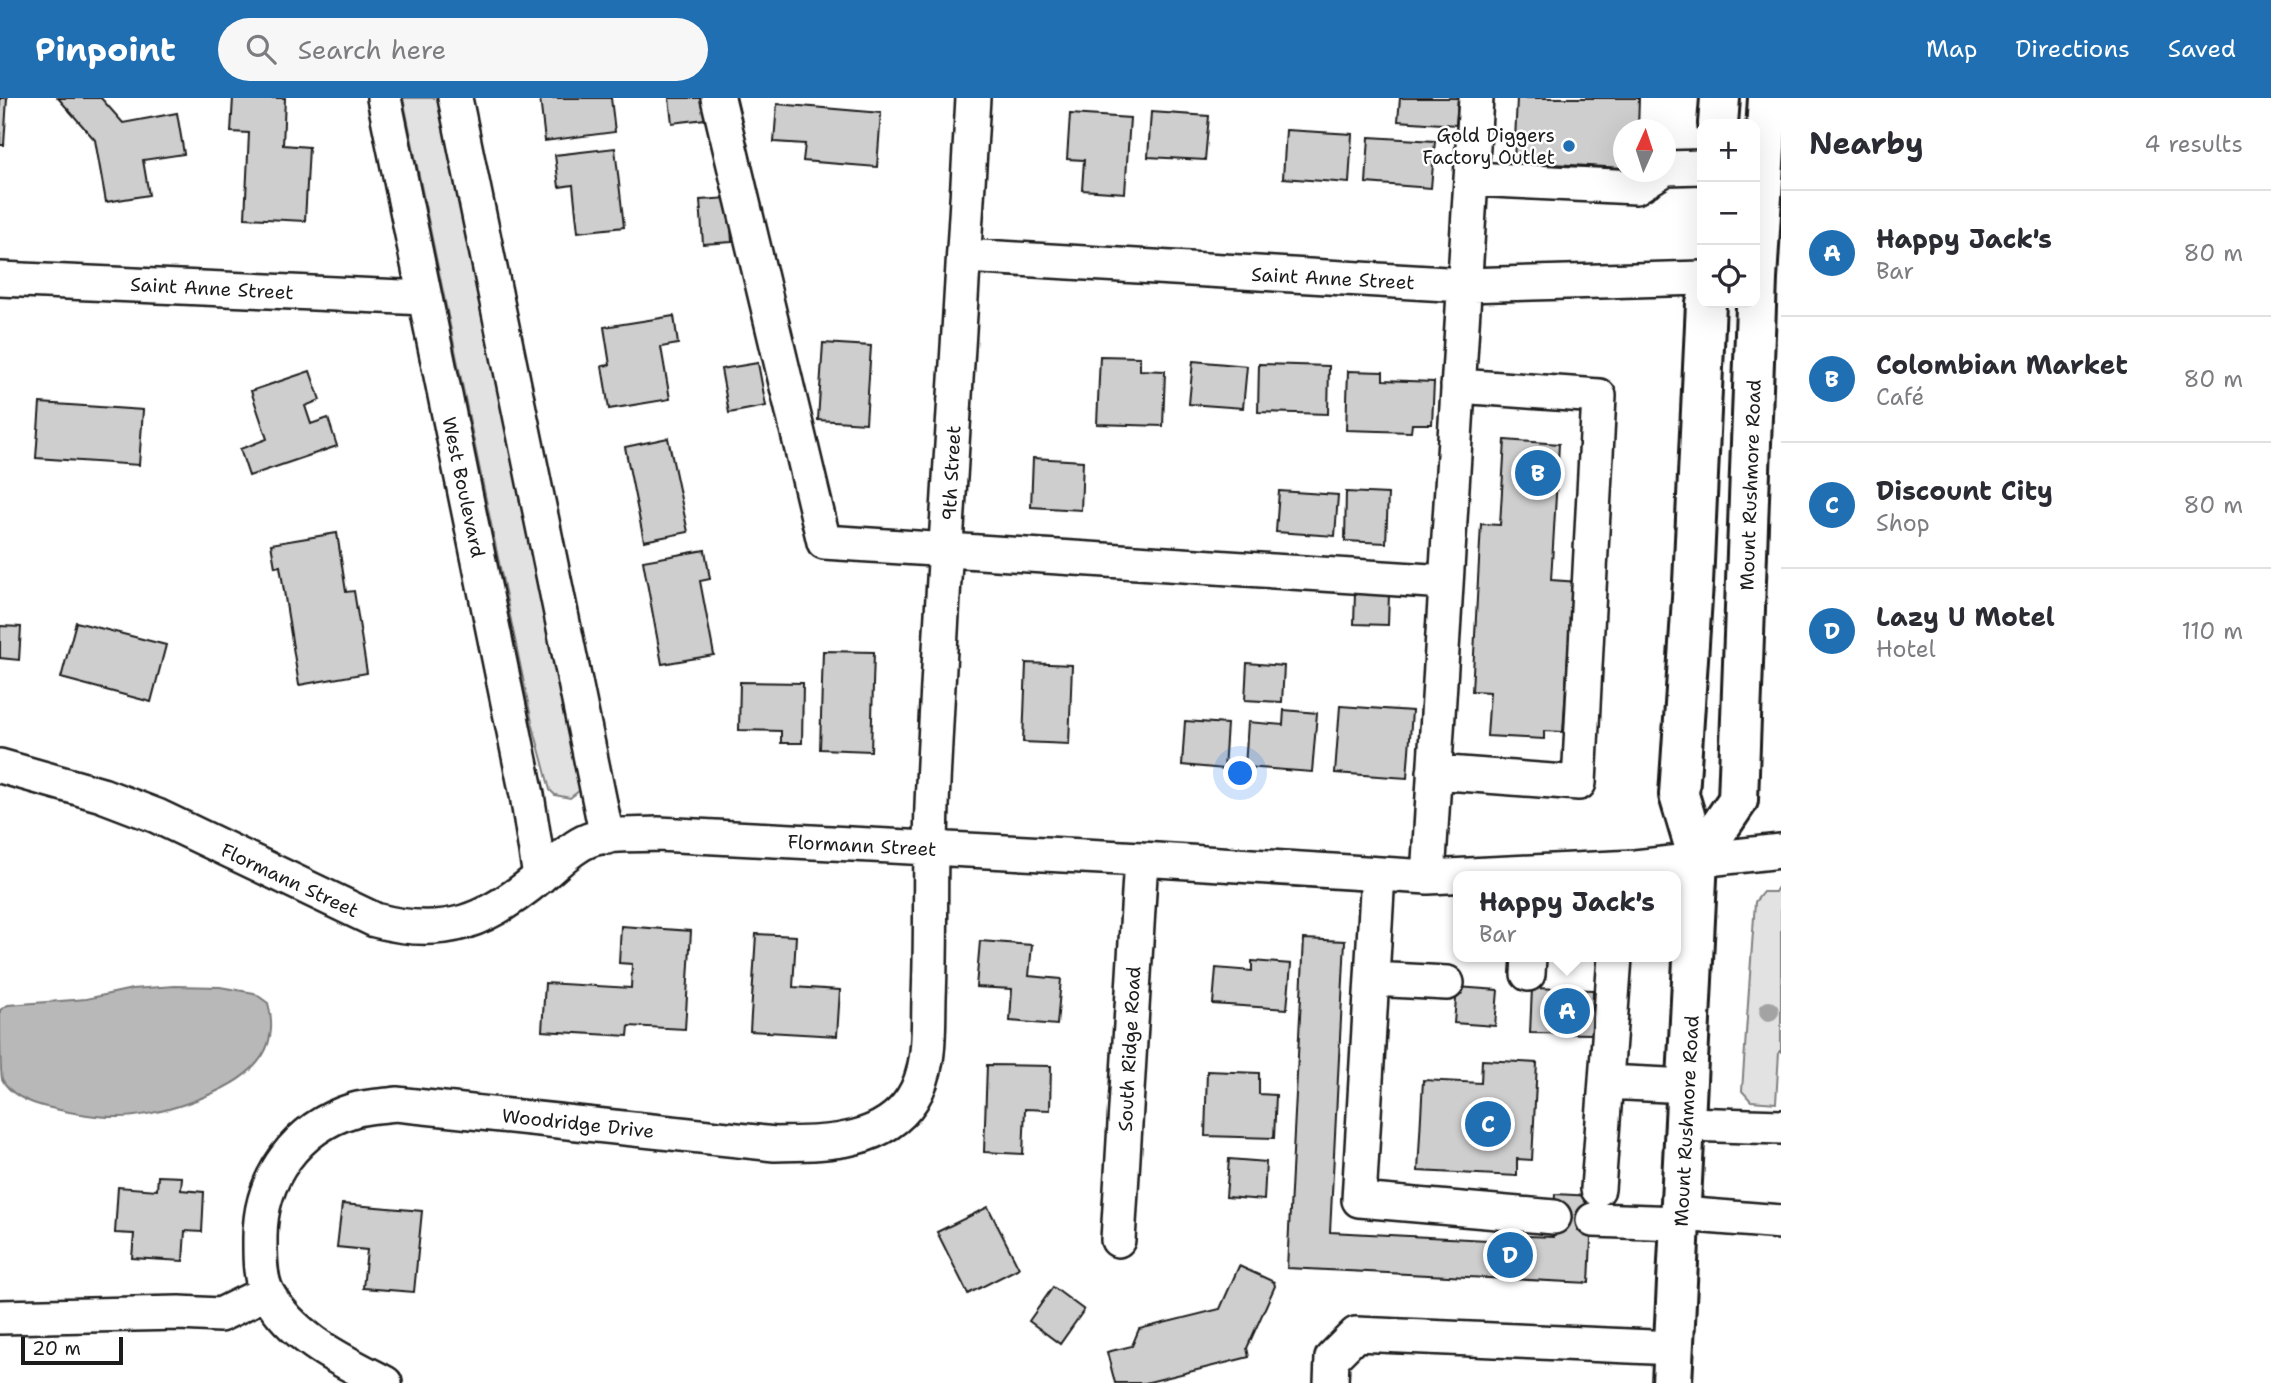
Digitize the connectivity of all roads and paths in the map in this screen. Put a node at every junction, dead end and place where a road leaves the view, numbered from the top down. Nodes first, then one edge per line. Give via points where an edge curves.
1 (384, 98) edge
2 (456, 98) edge
3 (718, 98) edge
4 (973, 98) edge
5 (1476, 98) edge
6 (1720, 98) edge
7 (1768, 98) edge
8 (1718, 119) edge
9 (1697, 167) edge
10 (1676, 168) edge
11 (1471, 179) junction
12 (1644, 182) edge
13 (964, 257) junction
14 (1697, 278) edge
15 (0, 279) edge
16 (1764, 279) edge
17 (1464, 285) junction
18 (425, 298) junction
19 (1706, 308) edge
20 (1458, 386) junction
21 (946, 552) junction
22 (1446, 582) junction
23 (0, 766) edge
24 (1434, 772) junction
25 (607, 837) junction
26 (931, 849) junction
27 (1781, 851) edge
28 (1141, 859) junction
29 (1698, 859) junction
30 (1577, 871) edge
31 (1378, 874) junction
32 (1453, 876) edge
33 (540, 877) junction
34 (1428, 877) junction
35 (1615, 962) edge
36 (1372, 979) junction
37 (1447, 983) dead end
38 (1606, 1082) junction
39 (1688, 1086) junction
40 (1686, 1124) junction
41 (1781, 1127) edge
42 (1554, 1217) dead end
43 (1680, 1219) junction
44 (1781, 1222) edge
45 (1118, 1240) dead end
46 (267, 1292) junction
47 (0, 1317) edge
48 (1674, 1366) edge
49 (385, 1383) edge
50 (1331, 1383) edge

1 - 18 street, West Boulevard
2 - 25 street
3 - 21 street via 824,542
4 - 13 street, 9th Street
5 - 11 street
6 - 8 highway
7 - 16 highway, Mount Rushmore Road
9 - 10 street
11 - 12 street via 1636,187
11 - 17 street
13 - 17 street, Saint Anne Street
13 - 21 street, 9th Street
14 - 17 street, Saint Anne Street
15 - 18 street, Saint Anne Street
16 - 29 highway, Mount Rushmore Road via 1738,800
17 - 20 street
18 - 33 street, West Boulevard
19 - 29 highway, Mount Rushmore Road via 1679,795
20 - 22 street
20 - 24 street via 1598,396 1579,783
21 - 22 street
21 - 26 street, 9th Street
22 - 24 street
23 - 33 street, Flormann Street via 157,816 394,925 446,928 464,923
24 - 34 street
25 - 26 street, Flormann Street via 658,834
25 - 33 street, Flormann Street via 588,841
26 - 28 street, Flormann Street
26 - 46 street, Woodridge Drive via 932,932 923,1074 903,1112 888,1123 866,1135 839,1141 775,1144 396,1104 355,1109 319,1125 277,1168 260,1218 260,1259
27 - 29 street, Flormann Street
28 - 31 street, Flormann Street
28 - 45 street, South Ridge Road
29 - 30 street, Flormann Street
29 - 39 highway, Mount Rushmore Road
31 - 34 street, Flormann Street
31 - 36 street
32 - 34 street, Flormann Street
35 - 38 street
36 - 37 street
36 - 42 street via 1359,1200
38 - 39 street
38 - 43 street via 1596,1205
39 - 40 highway, Mount Rushmore Road
40 - 41 street
40 - 43 highway, Mount Rushmore Road
43 - 44 street
43 - 48 highway, Mount Rushmore Road
46 - 47 street via 220,1315
46 - 49 street, Woodridge Drive via 290,1324 325,1352
48 - 50 street via 1356,1334 1332,1358

